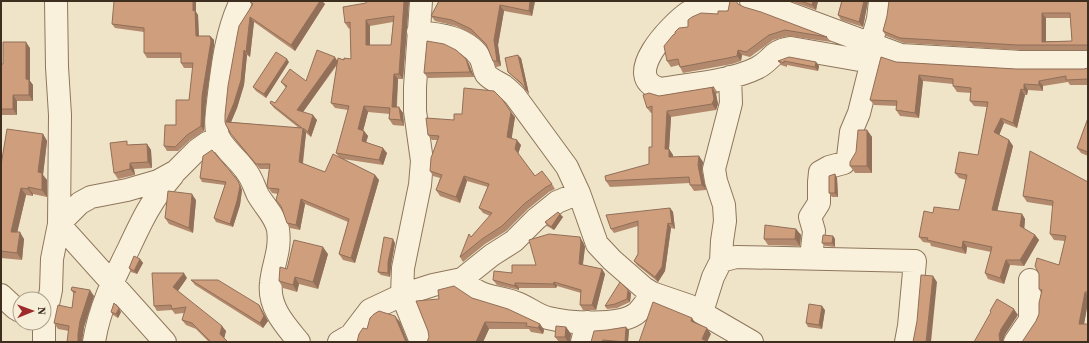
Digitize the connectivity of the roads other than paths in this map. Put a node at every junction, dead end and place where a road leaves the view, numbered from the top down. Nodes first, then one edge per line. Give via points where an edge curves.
1 (56, 1) edge
2 (241, 1) edge
3 (421, 1) edge
4 (722, 1) edge
5 (751, 1) edge
6 (880, 1) edge
7 (418, 32) junction
8 (872, 50) junction
9 (1088, 62) edge
10 (730, 77) junction
11 (219, 138) junction
12 (176, 171) junction
13 (579, 192) junction
14 (59, 224) junction
15 (812, 258) junction
16 (721, 261) junction
17 (462, 279) junction
18 (1030, 280) dead end
19 (112, 282) junction
20 (51, 291) edge
21 (652, 292) junction
22 (1, 295) edge
23 (402, 295) junction
24 (12, 305) edge
25 (702, 312) junction
26 (44, 331) edge
27 (585, 332) edge
28 (44, 342) edge
29 (94, 342) edge
30 (165, 342) edge
31 (298, 342) edge
32 (339, 342) edge
33 (422, 342) edge
34 (752, 342) edge
35 (906, 342) edge
36 (1015, 342) edge

1 - 14 street via 60,115
2 - 11 street via 222,63 217,115
3 - 7 street
4 - 10 street via 690,12 659,39 649,56 645,70 646,80 652,87 661,89
5 - 8 street
6 - 8 street
7 - 13 street via 443,35 475,51 486,74 515,96 536,124 567,167
7 - 23 street via 415,111 422,161 420,185 403,268
8 - 9 street via 901,55 1020,62
8 - 10 street via 791,48 775,52 757,68
8 - 15 street via 859,113 851,132 848,157 844,163 820,172 819,203 810,217 814,231
10 - 16 street via 728,115 714,169 724,205
11 - 12 street via 197,150
11 - 31 street via 247,172 278,228 279,245 271,284 272,302 280,318
12 - 14 street via 150,184 91,197 80,203
12 - 19 street via 149,206
13 - 17 street via 557,202 514,241
13 - 21 street via 597,244 629,276
14 - 19 street
14 - 20 street via 52,259
15 - 16 street via 736,257
15 - 35 street via 916,261
16 - 25 street
17 - 23 street
17 - 27 street via 472,289 486,296 521,304 533,312
18 - 36 street via 1030,320
19 - 29 street
19 - 30 street
21 - 25 street
21 - 27 street via 637,313
22 - 24 street
23 - 32 street via 370,310 351,335
23 - 33 street
25 - 34 street
26 - 28 street

